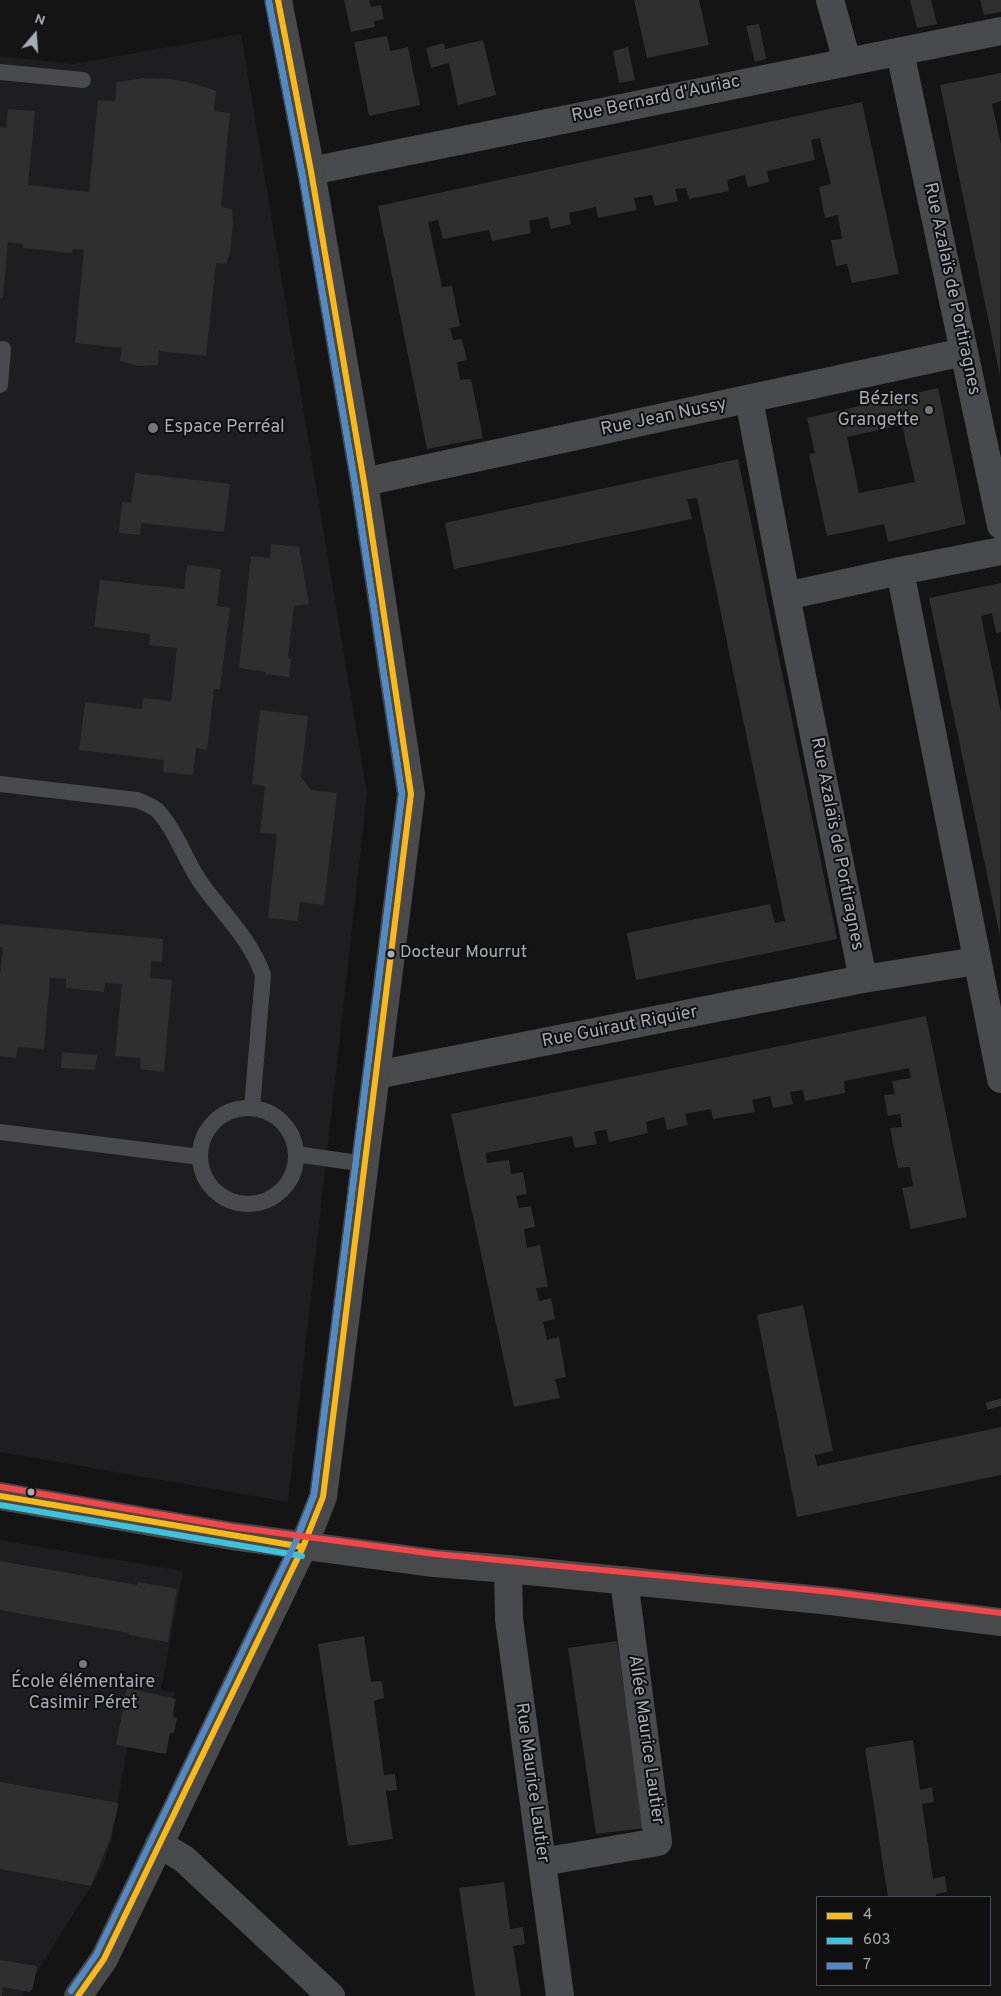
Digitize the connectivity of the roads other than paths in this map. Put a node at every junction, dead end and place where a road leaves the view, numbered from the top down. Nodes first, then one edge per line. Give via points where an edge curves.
1 (278, 0) edge
2 (830, 0) edge
3 (1001, 31) edge
4 (900, 52) junction
5 (847, 61) junction
6 (0, 72) edge
7 (83, 80) dead end
8 (311, 170) junction
9 (3, 349) dead end
10 (964, 352) junction
11 (0, 384) edge
12 (749, 400) junction
13 (364, 482) junction
14 (1001, 525) edge
15 (1001, 551) edge
16 (900, 571) junction
17 (786, 596) junction
18 (0, 784) edge
19 (976, 960) junction
20 (864, 979) junction
21 (376, 1075) junction
22 (1001, 1079) edge
23 (252, 1108) junction
24 (0, 1132) edge
25 (296, 1154) junction
26 (200, 1157) junction
27 (365, 1164) junction
28 (0, 1496) edge
29 (303, 1547) junction
30 (508, 1569) junction
31 (624, 1580) junction
32 (1001, 1622) edge
33 (160, 1844) junction
34 (542, 1862) junction
35 (78, 1996) edge
36 (331, 1996) edge
37 (560, 1996) edge

1 - 8 street
2 - 5 street
3 - 4 street, Rue Bernard d'Auriac
4 - 5 street, Rue Bernard d'Auriac
4 - 10 street, Rue Azalaïs de Portiragnes
5 - 8 street, Rue Bernard d'Auriac
6 - 7 lane
8 - 13 street
9 - 11 lane
10 - 12 street, Rue Jean Nussy
10 - 14 street, Rue Azalaïs de Portiragnes
12 - 13 street, Rue Jean Nussy
12 - 17 street, Rue Azalaïs de Portiragnes
13 - 21 street via 411,794
15 - 16 street
16 - 17 street
16 - 19 street
17 - 20 street, Rue Azalaïs de Portiragnes
18 - 23 lane via 138,800 156,809 172,830 200,882 256,956 263,975
19 - 20 street
19 - 22 street
20 - 21 street, Rue Guiraut Riquier
21 - 27 street
23 - 25 lane via 267,1111 280,1119 290,1131
23 - 26 lane via 237,1108 212,1124 203,1136
24 - 26 lane
25 - 26 lane via 292,1175 284,1188 258,1203 243,1204 216,1192 206,1180
25 - 27 lane
27 - 29 street via 323,1497
28 - 29 street
29 - 30 street
29 - 33 street
30 - 31 street
30 - 34 street, Rue Maurice Lautier via 509,1619
31 - 32 street
31 - 34 street, Allée Maurice Lautier via 658,1842
33 - 35 street via 104,1958
33 - 36 street via 184,1859
34 - 37 street, Rue Maurice Lautier

